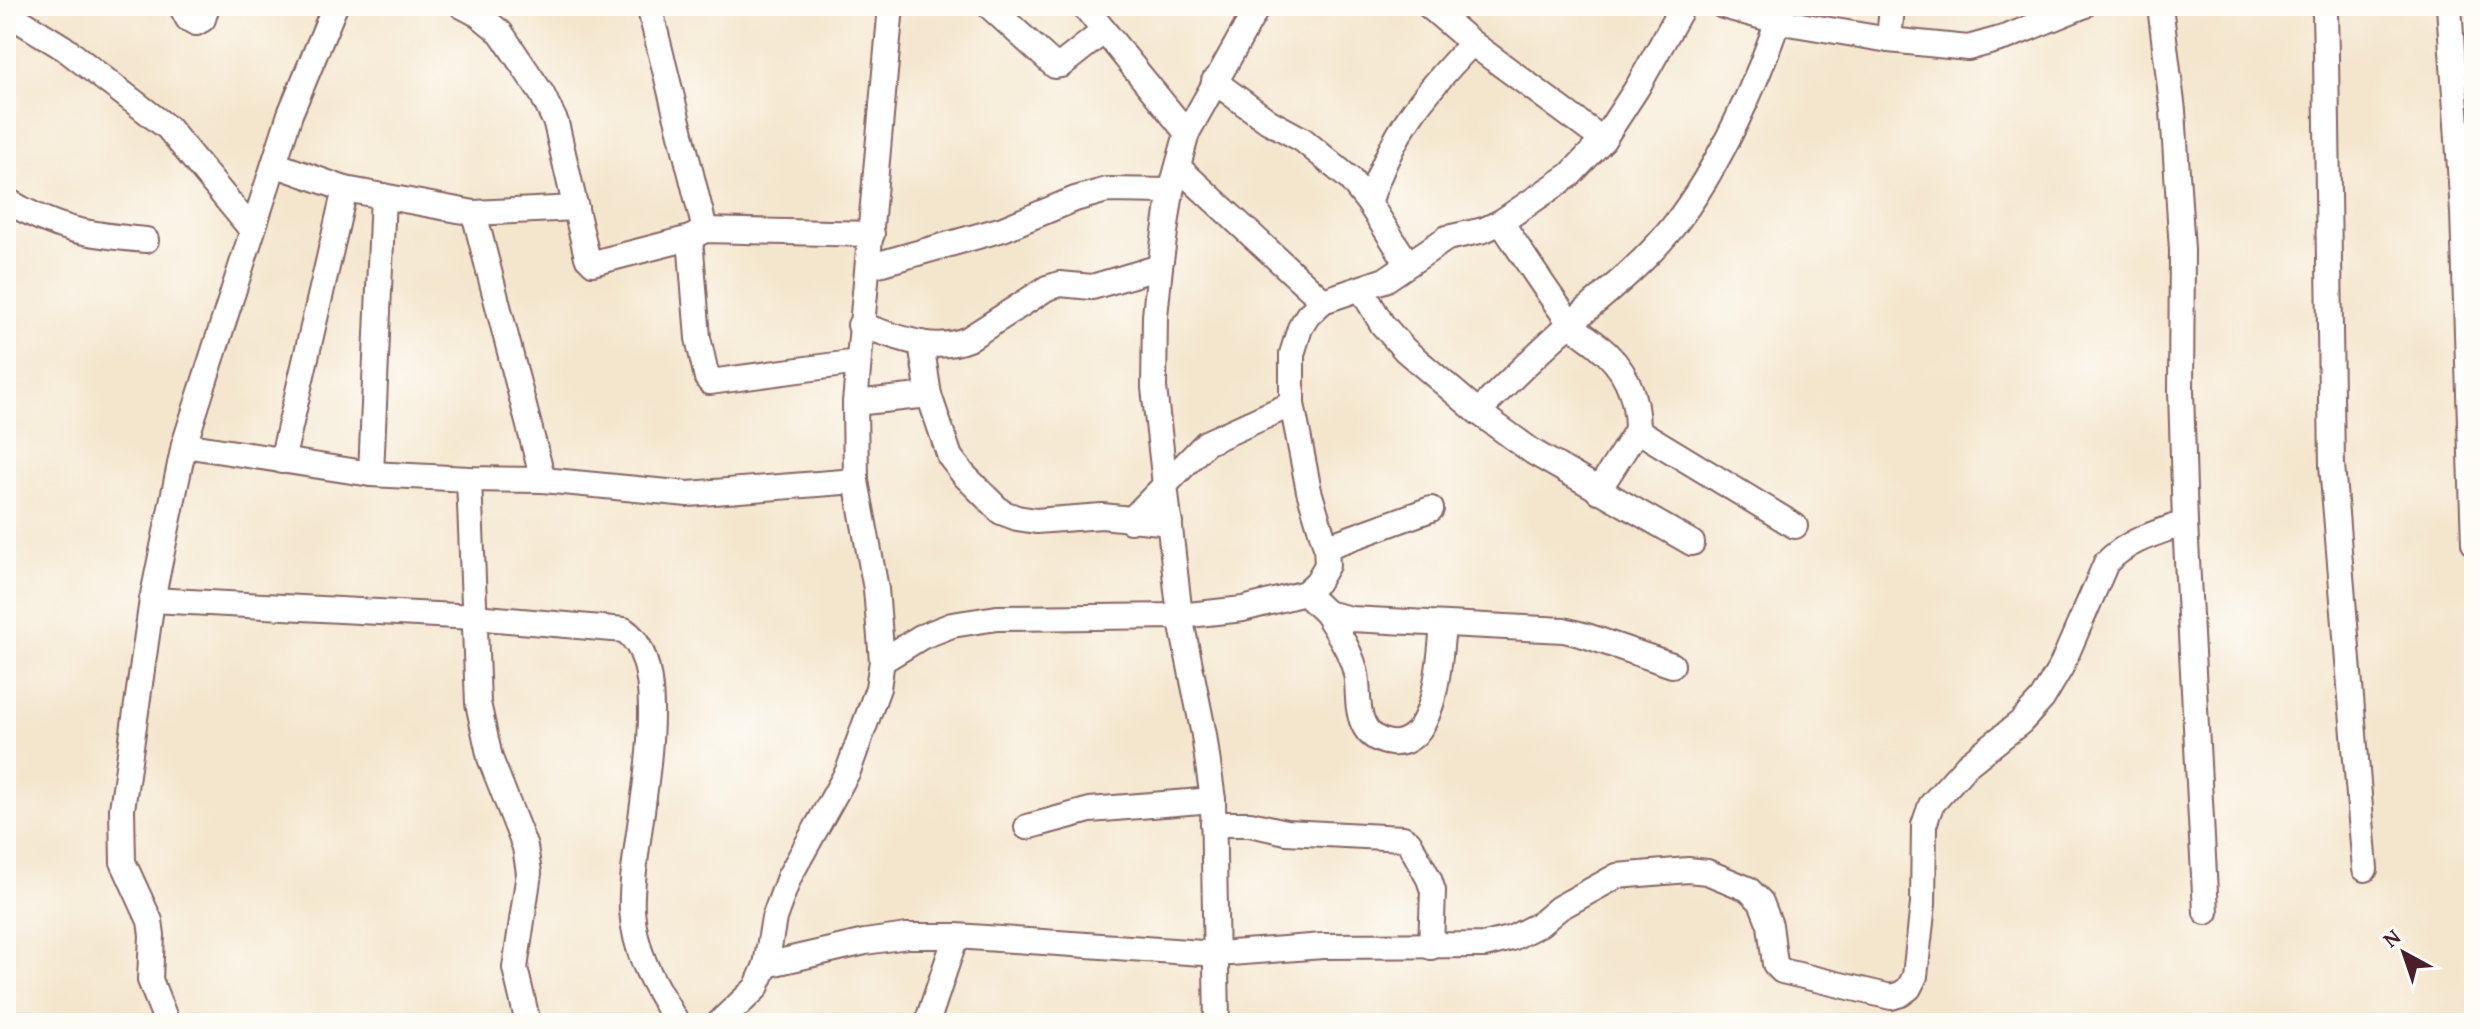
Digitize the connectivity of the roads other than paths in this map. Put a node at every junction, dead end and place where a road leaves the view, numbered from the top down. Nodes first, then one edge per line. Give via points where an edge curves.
1 (181, 6) edge
2 (207, 6) edge
3 (335, 6) edge
4 (462, 6) edge
5 (649, 6) edge
6 (891, 6) edge
7 (989, 6) edge
8 (1084, 6) edge
9 (1258, 6) edge
10 (1429, 6) edge
11 (1683, 6) edge
12 (1723, 6) edge
13 (1892, 6) edge
14 (2083, 6) edge
15 (2160, 6) edge
16 (2322, 6) edge
17 (2449, 6) edge
18 (6, 12) edge
19 (1780, 14) edge
20 (1104, 31) junction
21 (1889, 40) junction
22 (1472, 43) junction
23 (1214, 81) junction
24 (1187, 133) junction
25 (1603, 140) junction
26 (274, 164) junction
27 (1175, 180) junction
28 (345, 189) junction
29 (383, 196) junction
30 (6, 200) edge
31 (1369, 203) junction
32 (576, 208) junction
33 (474, 213) junction
34 (1501, 222) junction
35 (252, 230) junction
36 (698, 234) junction
37 (872, 234) junction
38 (146, 240) dead end
39 (1408, 264) junction
40 (868, 267) junction
41 (1160, 267) junction
42 (1362, 290) junction
43 (1323, 301) junction
44 (1570, 324) junction
45 (860, 325) junction
46 (921, 343) junction
47 (858, 362) junction
48 (929, 395) junction
49 (855, 403) junction
50 (1292, 404) junction
51 (1478, 412) junction
52 (1637, 430) junction
53 (184, 445) junction
54 (282, 461) junction
55 (371, 474) junction
56 (469, 479) junction
57 (543, 480) junction
58 (856, 481) junction
59 (1166, 484) junction
60 (1598, 491) junction
61 (1431, 509) dead end
62 (1130, 521) junction
63 (1170, 523) junction
64 (2185, 523) junction
65 (1795, 526) dead end
66 (1692, 543) dead end
67 (2474, 543) edge
68 (1326, 547) junction
69 (1305, 593) junction
70 (152, 600) junction
71 (1326, 613) junction
72 (1180, 616) junction
73 (474, 617) junction
74 (1443, 624) junction
75 (882, 661) junction
76 (1672, 665) dead end
77 (1213, 812) junction
78 (1027, 827) dead end
79 (2365, 869) dead end
80 (2206, 912) dead end
81 (956, 936) junction
82 (1431, 947) junction
83 (1217, 954) junction
84 (766, 965) junction
85 (167, 1023) edge
86 (528, 1023) edge
87 (677, 1023) edge
88 (719, 1023) edge
89 (927, 1023) edge
90 (1217, 1023) edge

1 - 2 street via 196,23
3 - 26 street
4 - 32 street via 501,33 542,94 556,123
5 - 36 street
6 - 37 street
7 - 20 street via 1055,66
8 - 20 street
9 - 23 street
10 - 22 street
11 - 25 street
12 - 19 street
13 - 21 street
14 - 21 street via 1968,48
15 - 64 street via 2182,250
16 - 79 street via 2332,465
17 - 67 street via 2463,213
18 - 35 street via 64,48 168,128
19 - 21 street
19 - 44 street via 1701,188 1633,271
20 - 24 street
22 - 25 street
22 - 31 street via 1405,121
23 - 24 street
23 - 31 street via 1323,155
24 - 27 street
25 - 34 street via 1570,175
26 - 28 street
26 - 35 street
27 - 40 street via 1075,199 1003,229
27 - 41 street
27 - 43 street
28 - 29 street
28 - 54 street
29 - 33 street
29 - 55 street
30 - 38 street via 52,225
31 - 39 street
32 - 33 street
32 - 36 street via 593,263
33 - 57 street
34 - 39 street via 1447,238
34 - 44 street
35 - 53 street
36 - 37 street
36 - 47 street via 698,338 710,382
37 - 40 street
39 - 42 street
40 - 45 street
41 - 46 street via 1092,287 1047,288 968,339 940,347
41 - 59 street via 1154,388
42 - 43 street
42 - 51 street via 1405,350
43 - 50 street via 1300,328 1292,354
44 - 51 street
44 - 52 street via 1625,373 1634,393
45 - 46 street
45 - 47 street
46 - 48 street
47 - 49 street
48 - 49 street
48 - 62 street via 950,457 1001,512 1036,521 1102,516
49 - 58 street
50 - 59 street via 1206,443
50 - 68 street
51 - 60 street
52 - 60 street
52 - 65 street
53 - 54 street
53 - 70 street
54 - 55 street
55 - 56 street
56 - 57 street
56 - 73 street
57 - 58 street via 688,494
58 - 75 street via 876,589
59 - 62 street
59 - 63 street
60 - 66 street
61 - 68 street
62 - 63 street
63 - 72 street
64 - 80 street
64 - 82 street via 2119,549 2106,563 2042,699 1967,765 1931,805 1924,825 1915,976 1901,994 1891,997 1782,971 1775,964 1761,902 1748,889 1688,870 1617,876 1512,938
68 - 69 street via 1327,565
69 - 71 street
69 - 72 street via 1243,609
70 - 73 street
70 - 85 street via 122,809 123,862 150,921 150,980
71 - 74 street via 1367,621
71 - 74 street via 1351,655 1363,724 1380,741 1396,743 1414,737 1422,726 1436,683
72 - 75 street via 982,620 921,637
72 - 77 street
73 - 86 street via 481,717 529,873 515,968
73 - 87 street via 624,630 640,646 652,701 632,908 645,968
74 - 76 street via 1564,630
75 - 84 street via 878,688 848,771 789,877 774,918
77 - 78 street via 1090,810
77 - 82 street via 1286,832 1403,838 1433,891
77 - 83 street
81 - 83 street
81 - 84 street via 865,942
81 - 89 street
82 - 83 street via 1323,946
83 - 90 street
84 - 88 street via 756,988

